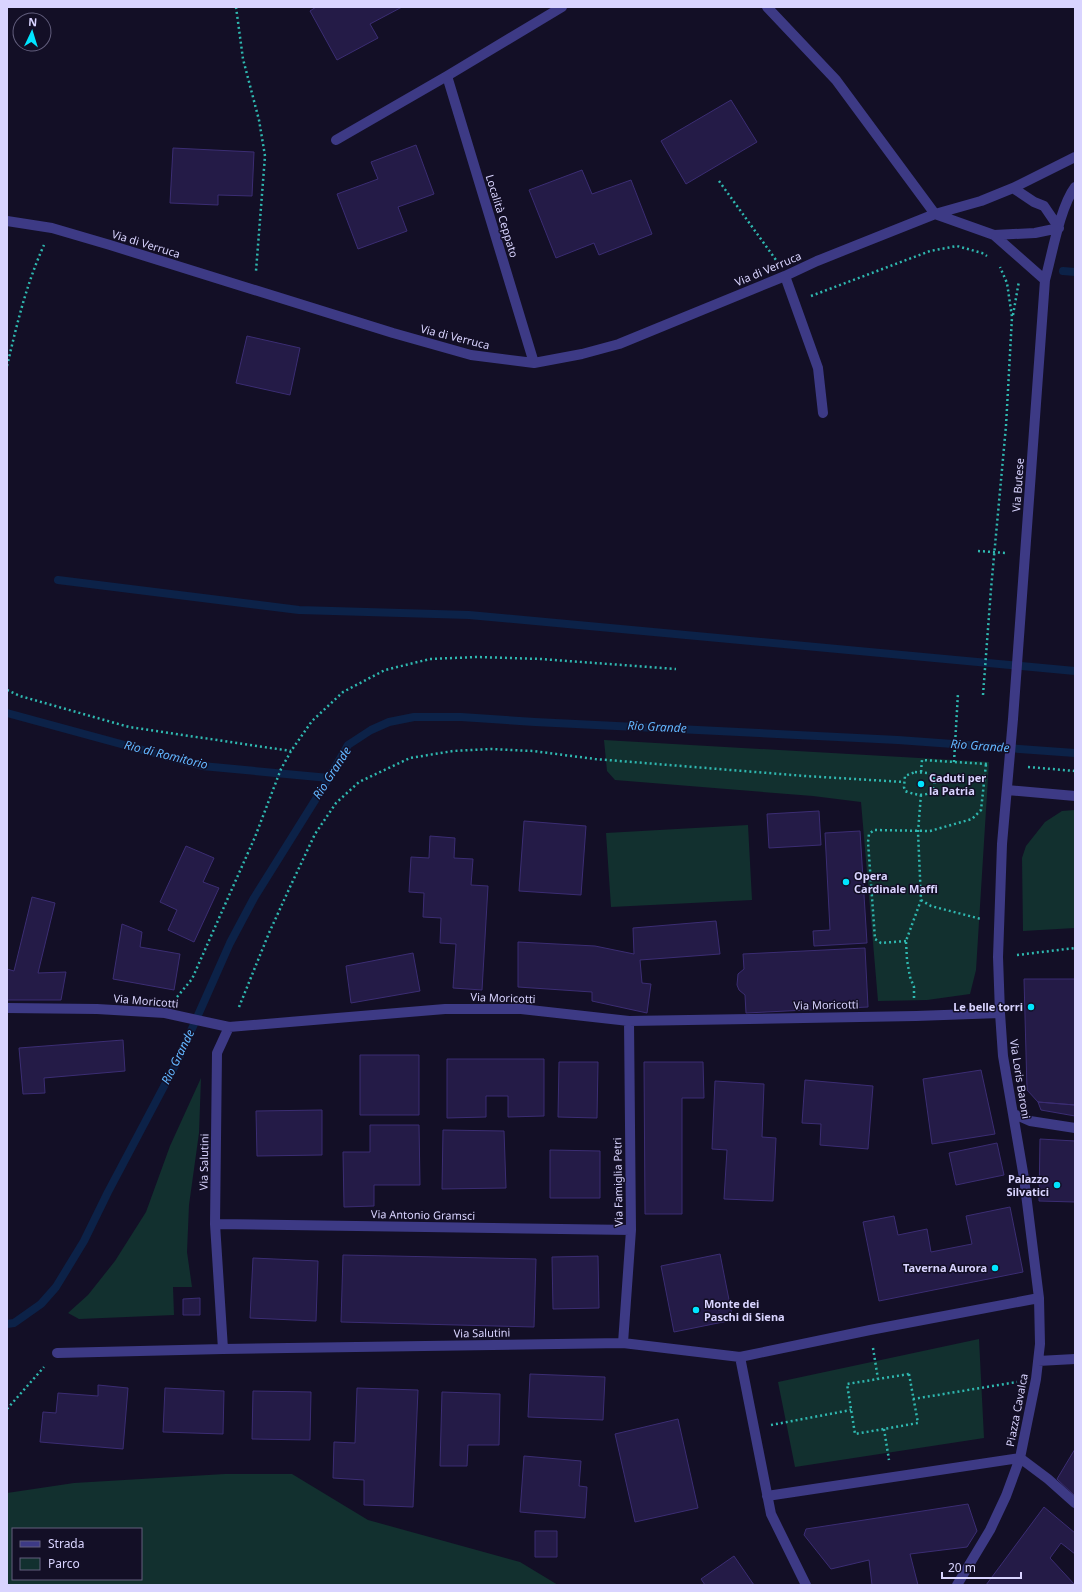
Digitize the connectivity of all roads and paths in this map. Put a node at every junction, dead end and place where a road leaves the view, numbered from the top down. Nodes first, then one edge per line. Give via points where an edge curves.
1 (236, 7) edge
2 (562, 7) edge
3 (767, 7) edge
4 (447, 76) junction
5 (336, 140) dead end
6 (1075, 157) edge
7 (719, 181) dead end
8 (1075, 187) edge
9 (1013, 188) junction
10 (935, 214) junction
11 (7, 221) edge
12 (52, 228) junction
13 (1059, 228) junction
14 (994, 235) junction
15 (993, 260) dead end
16 (999, 263) dead end
17 (785, 276) junction
18 (1045, 280) junction
19 (256, 291) junction
20 (794, 302) junction
21 (534, 363) junction
22 (7, 366) edge
23 (823, 413) dead end
24 (978, 551) dead end
25 (994, 552) junction
26 (1025, 555) junction
27 (676, 669) dead end
28 (7, 690) edge
29 (958, 693) dead end
30 (983, 695) dead end
31 (291, 751) junction
32 (954, 762) junction
33 (1009, 762) junction
34 (1075, 771) edge
35 (921, 772) junction
36 (904, 782) junction
37 (1007, 790) junction
38 (921, 794) junction
39 (1075, 796) edge
40 (918, 832) junction
41 (921, 900) junction
42 (999, 922) junction
43 (906, 941) junction
44 (1075, 948) edge
45 (998, 957) junction
46 (7, 1008) edge
47 (168, 1013) junction
48 (1000, 1013) junction
49 (916, 1016) junction
50 (628, 1021) junction
51 (229, 1027) junction
52 (1014, 1114) junction
53 (1075, 1128) edge
54 (215, 1224) junction
55 (631, 1230) junction
56 (1039, 1298) junction
57 (870, 1330) junction
58 (624, 1343) junction
59 (223, 1349) junction
60 (57, 1353) joint
61 (740, 1357) junction
62 (1075, 1359) edge
63 (1038, 1361) junction
64 (878, 1379) junction
65 (1036, 1379) junction
66 (913, 1399) junction
67 (7, 1408) edge
68 (851, 1410) junction
69 (754, 1428) junction
70 (884, 1429) junction
71 (1020, 1458) junction
72 (892, 1478) junction
73 (767, 1496) junction
74 (1075, 1503) edge
75 (806, 1585) edge
76 (957, 1585) edge

1 - 19 path via 243,59 259,120 265,156
2 - 4 street
3 - 10 street via 836,80
4 - 5 street
4 - 21 street, Località Ceppato
6 - 9 street, Via di Verruca
7 - 17 path
8 - 13 street, Via Butese via 1070,193
9 - 10 street, Via di Verruca via 981,201
9 - 13 street via 1044,206
10 - 14 street
10 - 17 street, Via di Verruca
11 - 12 street, Via di Verruca
12 - 19 street, Via di Verruca
12 - 22 path via 32,271
13 - 14 street via 1035,233
13 - 18 street, Via Butese
14 - 18 street
15 - 20 path via 982,253 957,246 930,251
16 - 25 path via 1007,282 1012,317 1006,426
17 - 20 street
17 - 21 street, Via di Verruca via 619,344
18 - 26 street, Via Butese
19 - 21 street, Via di Verruca via 471,355
20 - 23 street via 818,368
24 - 25 path
25 - 26 path
25 - 30 path
26 - 33 street, Via Butese
27 - 31 path via 506,658 430,659 384,670 343,692 312,721
28 - 31 path via 20,696 130,727
29 - 32 path
31 - 47 path via 281,769 255,837 192,979
32 - 35 path via 922,760
32 - 40 path via 986,764 981,810 972,819 930,832
33 - 34 path
33 - 37 street, Via Butese
35 - 36 path via 909,773 905,776
35 - 38 path via 930,774 935,782 933,791
36 - 38 path via 905,791
36 - 51 path via 492,749 453,751 410,758 359,782 336,803 315,834
37 - 39 street
37 - 42 street, Via Loris Baroni
38 - 40 path
40 - 41 path
40 - 43 path via 874,830 869,834 868,842 875,939 881,943
41 - 42 path via 931,906
41 - 43 path
42 - 45 street, Via Loris Baroni
43 - 49 path
44 - 45 path
45 - 48 street, Via Loris Baroni
46 - 47 street, Via Moricotti
47 - 51 street, Via Moricotti
48 - 49 street, Via Moricotti
48 - 52 street, Via Loris Baroni via 1002,1056
49 - 50 street, Via Moricotti
50 - 51 street, Via Moricotti via 521,1009 445,1009
50 - 55 street, Via Famiglia Petri
51 - 54 street, Via Salutini via 217,1053
52 - 53 street via 1030,1121
52 - 56 street, Via Loris Baroni
54 - 55 street, Via Antonio Gramsci
54 - 59 street, Via Salutini
55 - 58 street, Via Famiglia Petri
56 - 57 street
56 - 63 street, Piazza Cavalca
57 - 61 street
57 - 64 path
58 - 59 street, Via Salutini
58 - 61 street, Via Salutini
59 - 60 street, Via Salutini
60 - 67 path
61 - 69 street
62 - 63 street
63 - 65 street, Piazza Cavalca
64 - 66 path via 909,1374
64 - 68 path via 847,1384
65 - 66 path
65 - 71 street, Piazza Cavalca
66 - 70 path via 918,1423
68 - 69 path
68 - 70 path via 855,1434
69 - 73 street
70 - 72 path
71 - 72 street, Piazza Cavalca
71 - 74 street
71 - 76 street via 990,1530
72 - 73 street, Piazza Cavalca
73 - 75 street via 771,1514 785,1546

